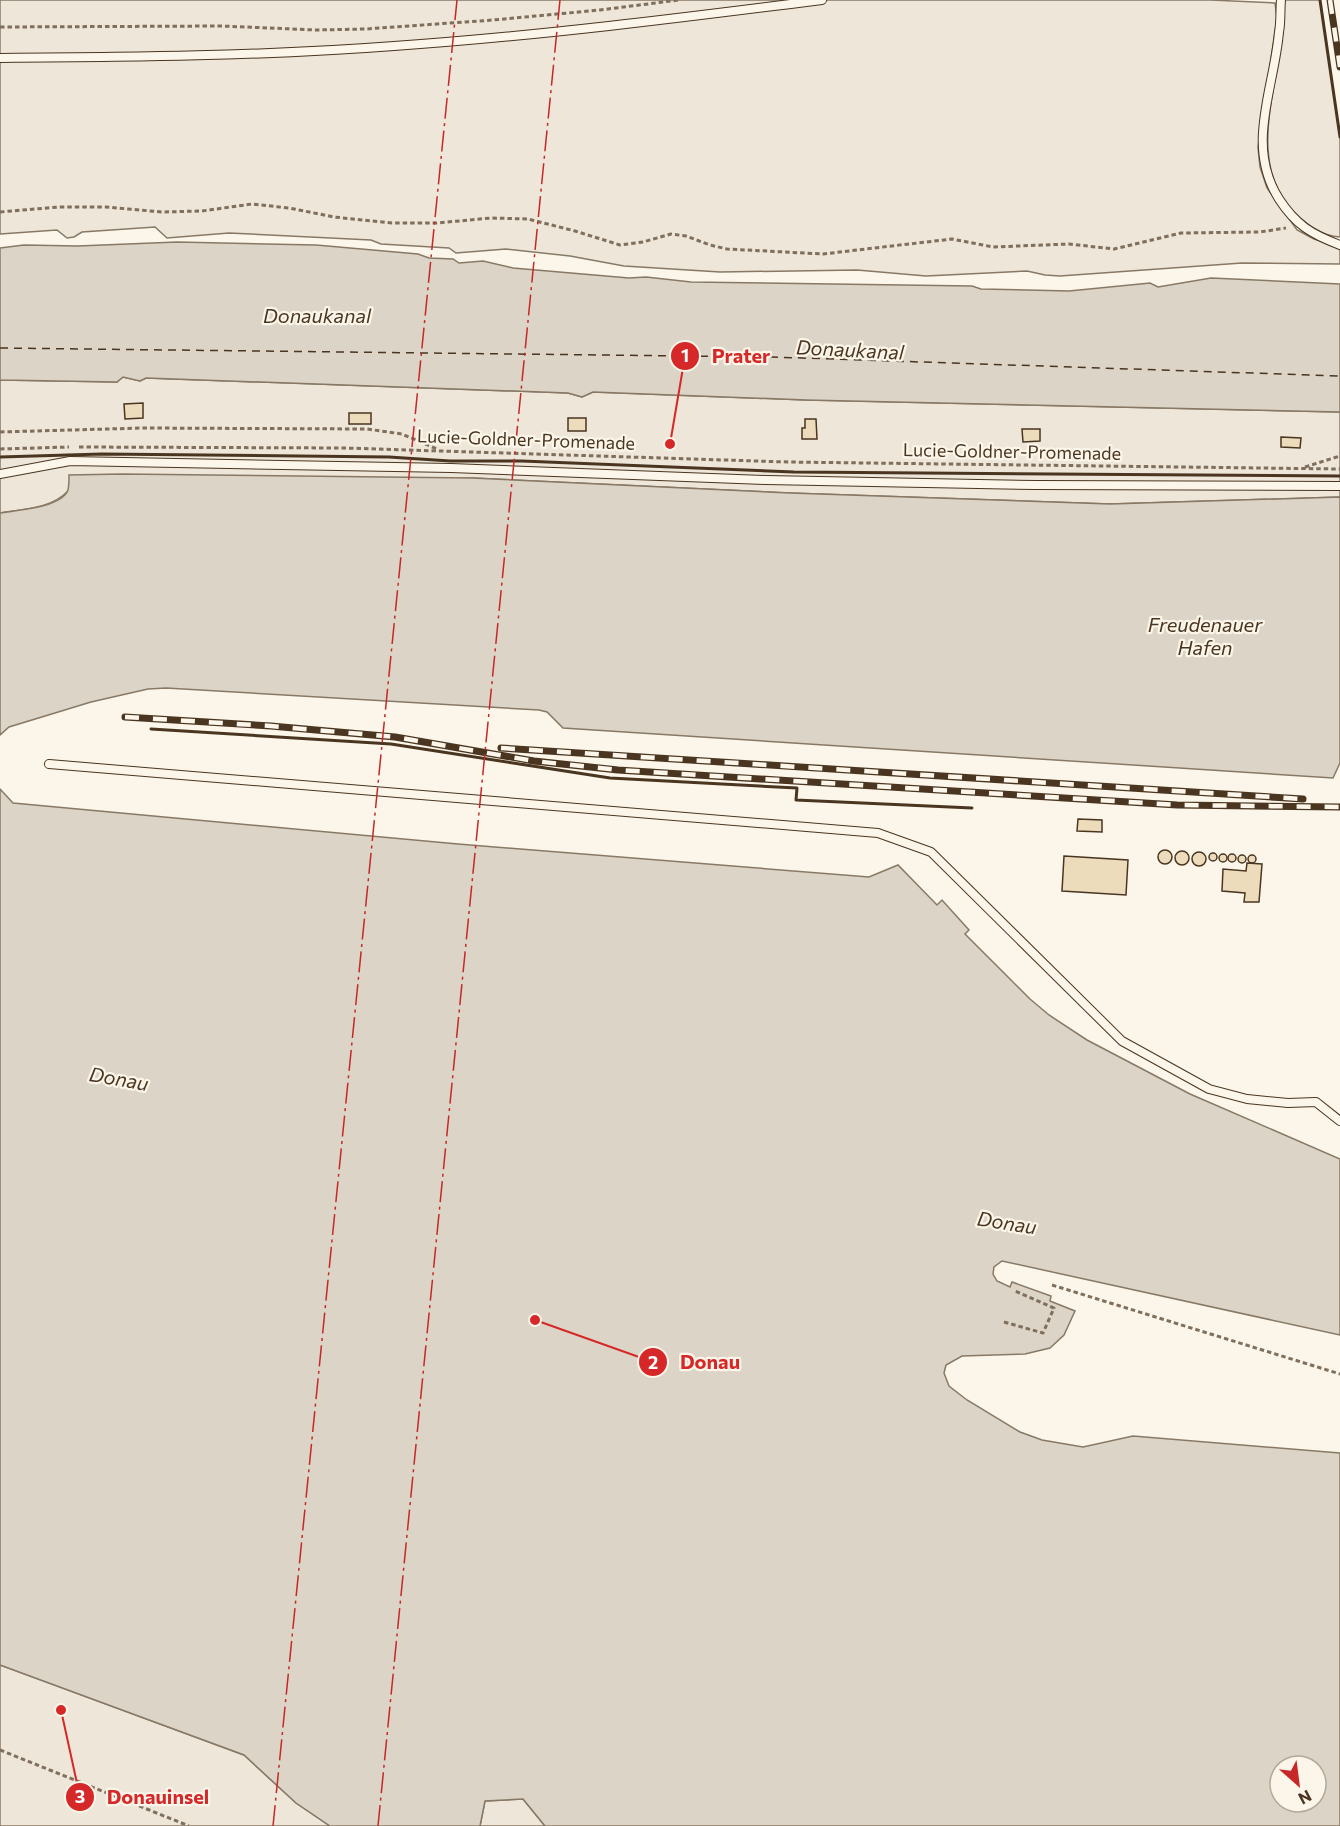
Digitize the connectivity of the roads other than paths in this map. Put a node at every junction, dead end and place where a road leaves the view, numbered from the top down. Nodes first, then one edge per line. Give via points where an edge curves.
1 (822, 0) edge
2 (1281, 0) edge
3 (0, 58) edge
4 (1338, 243) edge
5 (0, 474) edge
6 (1340, 486) edge
7 (49, 764) dead end
8 (1340, 1120) edge

1 - 3 lane via 563,32 393,47
2 - 4 lane via 1280,33 1263,124 1266,174 1299,225
5 - 6 lane via 70,461 451,468 766,480
7 - 8 lane via 878,833 932,852 1122,1041 1209,1089 1246,1099 1316,1102

